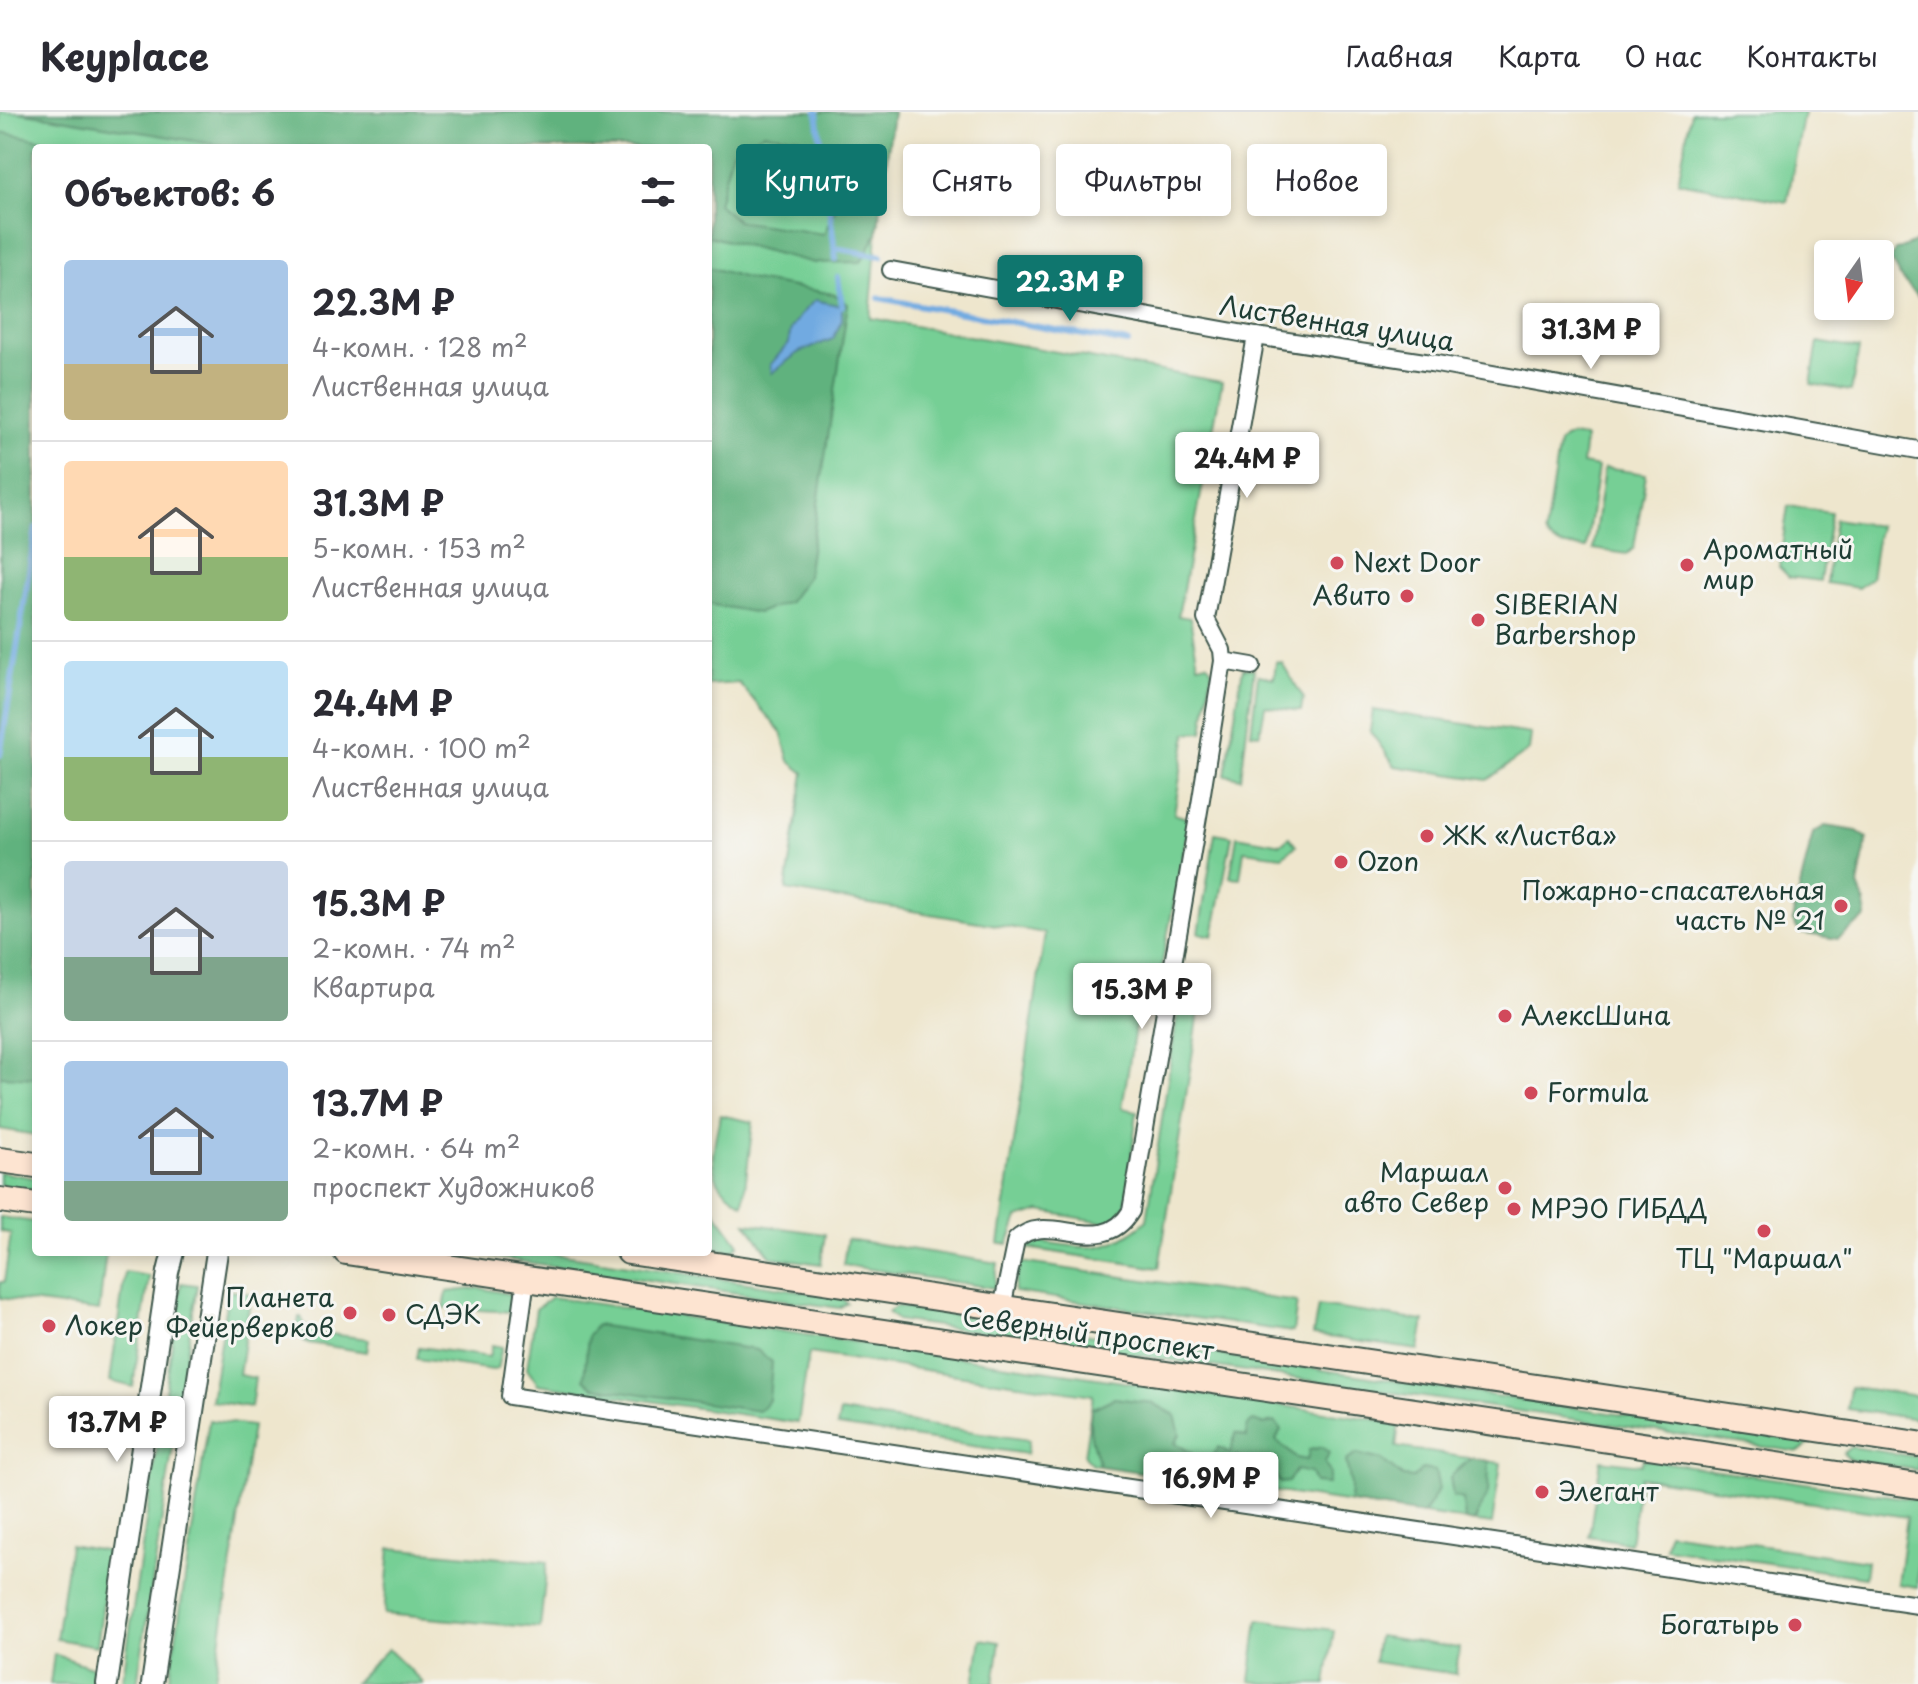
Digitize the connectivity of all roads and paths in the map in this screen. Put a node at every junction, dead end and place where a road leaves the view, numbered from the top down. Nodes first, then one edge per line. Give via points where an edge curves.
1 (891, 270) dead end
2 (1256, 336) junction
3 (1918, 450) edge
4 (1223, 661) junction
5 (1252, 666) dead end
6 (0, 1160) edge
7 (32, 1164) edge
8 (0, 1200) edge
9 (32, 1204) edge
10 (172, 1256) edge
11 (216, 1256) edge
12 (373, 1256) edge
13 (656, 1256) edge
14 (526, 1279) junction
15 (1002, 1308) junction
16 (1827, 1431) junction
17 (1918, 1444) edge
18 (1821, 1471) junction
19 (1918, 1486) edge
20 (1918, 1605) edge
21 (107, 1684) edge
22 (152, 1684) edge

1 - 2 street, Лиственная улица
2 - 3 street, Лиственная улица
2 - 4 street via 1206,619
4 - 5 street
4 - 15 street via 1131,1211 1112,1231 1099,1235 1023,1232 1016,1240
6 - 7 main road
8 - 9 main road
10 - 21 street
11 - 22 street
12 - 14 main road, Северный проспект
13 - 15 main road, Северный проспект
14 - 18 main road, Северный проспект
14 - 20 street via 510,1396
15 - 16 main road, Северный проспект
16 - 17 main road, Северный проспект
16 - 18 main road
18 - 19 main road, Северный проспект

